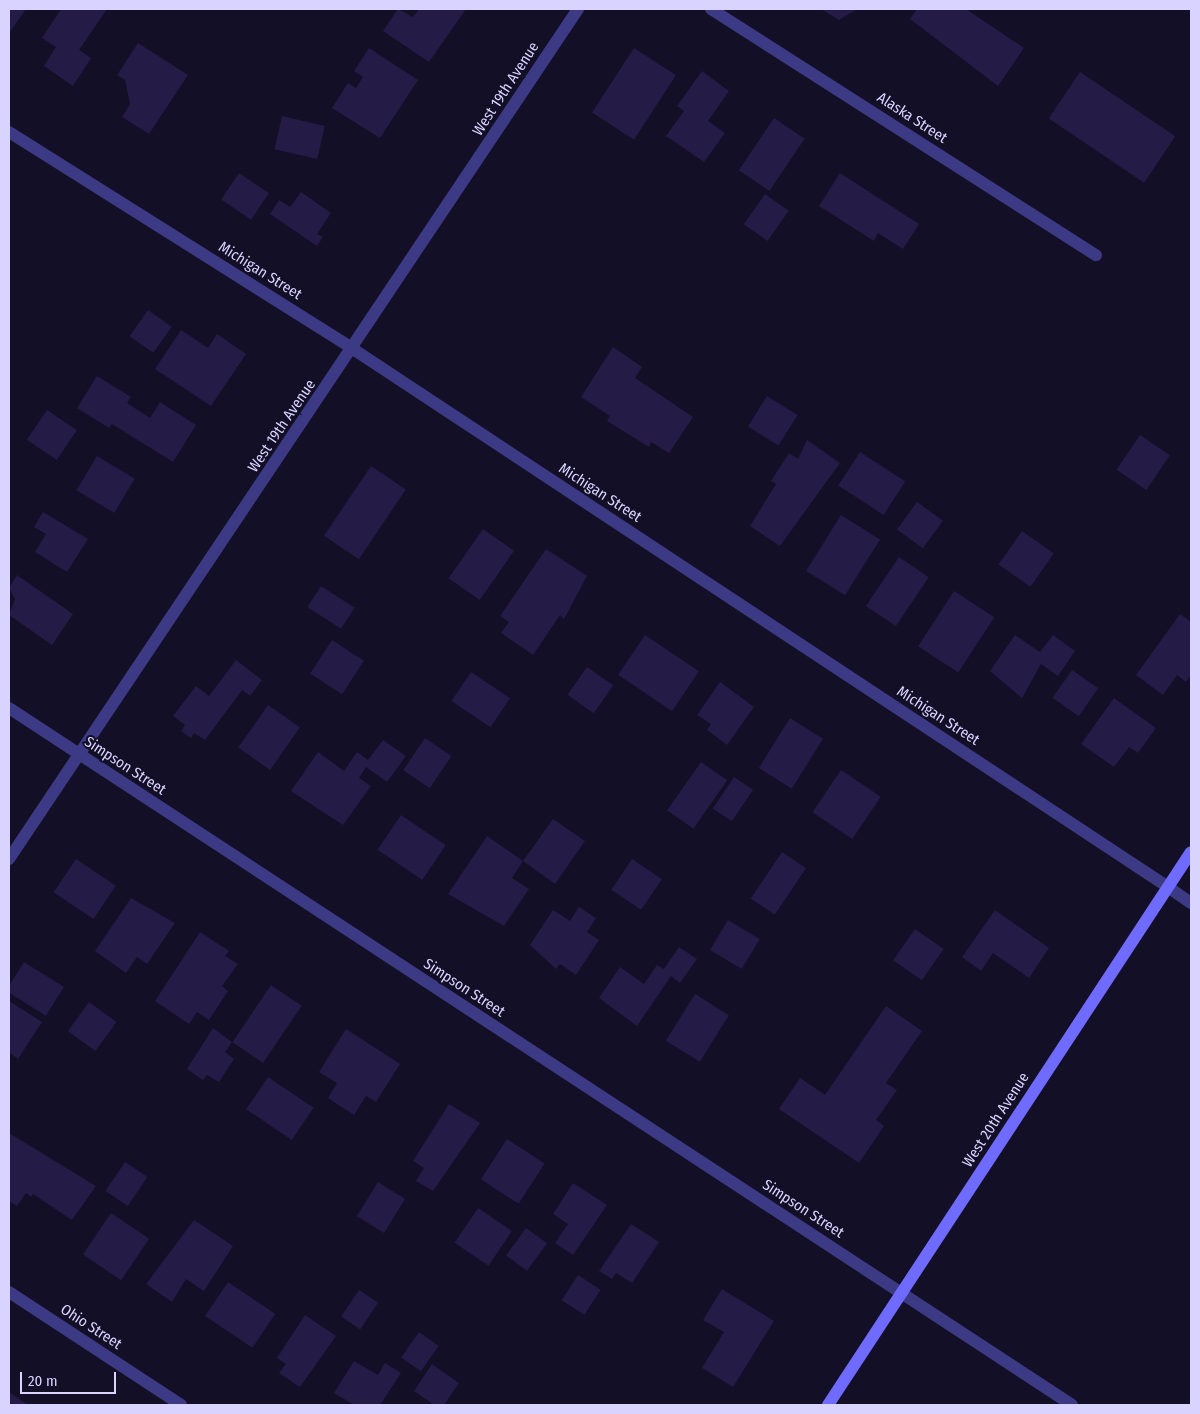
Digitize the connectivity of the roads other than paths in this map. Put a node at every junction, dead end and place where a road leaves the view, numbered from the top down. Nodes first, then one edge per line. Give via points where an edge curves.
1 (578, 9) edge
2 (710, 9) edge
3 (9, 132) edge
4 (1096, 255) dead end
5 (353, 349) junction
6 (9, 708) edge
7 (78, 754) junction
8 (1191, 852) edge
9 (9, 859) edge
10 (1168, 887) junction
11 (1191, 903) edge
12 (9, 1292) edge
13 (902, 1293) junction
14 (181, 1405) edge
15 (828, 1405) edge
16 (1072, 1405) edge

1 - 5 street, West 19th Avenue
2 - 4 street, Alaska Street
3 - 5 street, Michigan Street
5 - 7 street, West 19th Avenue
5 - 10 street, Michigan Street
6 - 7 street, Simpson Street
7 - 9 street, West 19th Avenue
7 - 13 street, Simpson Street
8 - 10 main road, West 20th Avenue
10 - 11 street, Michigan Street
10 - 13 main road, West 20th Avenue
12 - 14 street, Ohio Street
13 - 15 main road, West 20th Avenue
13 - 16 street, Simpson Street

